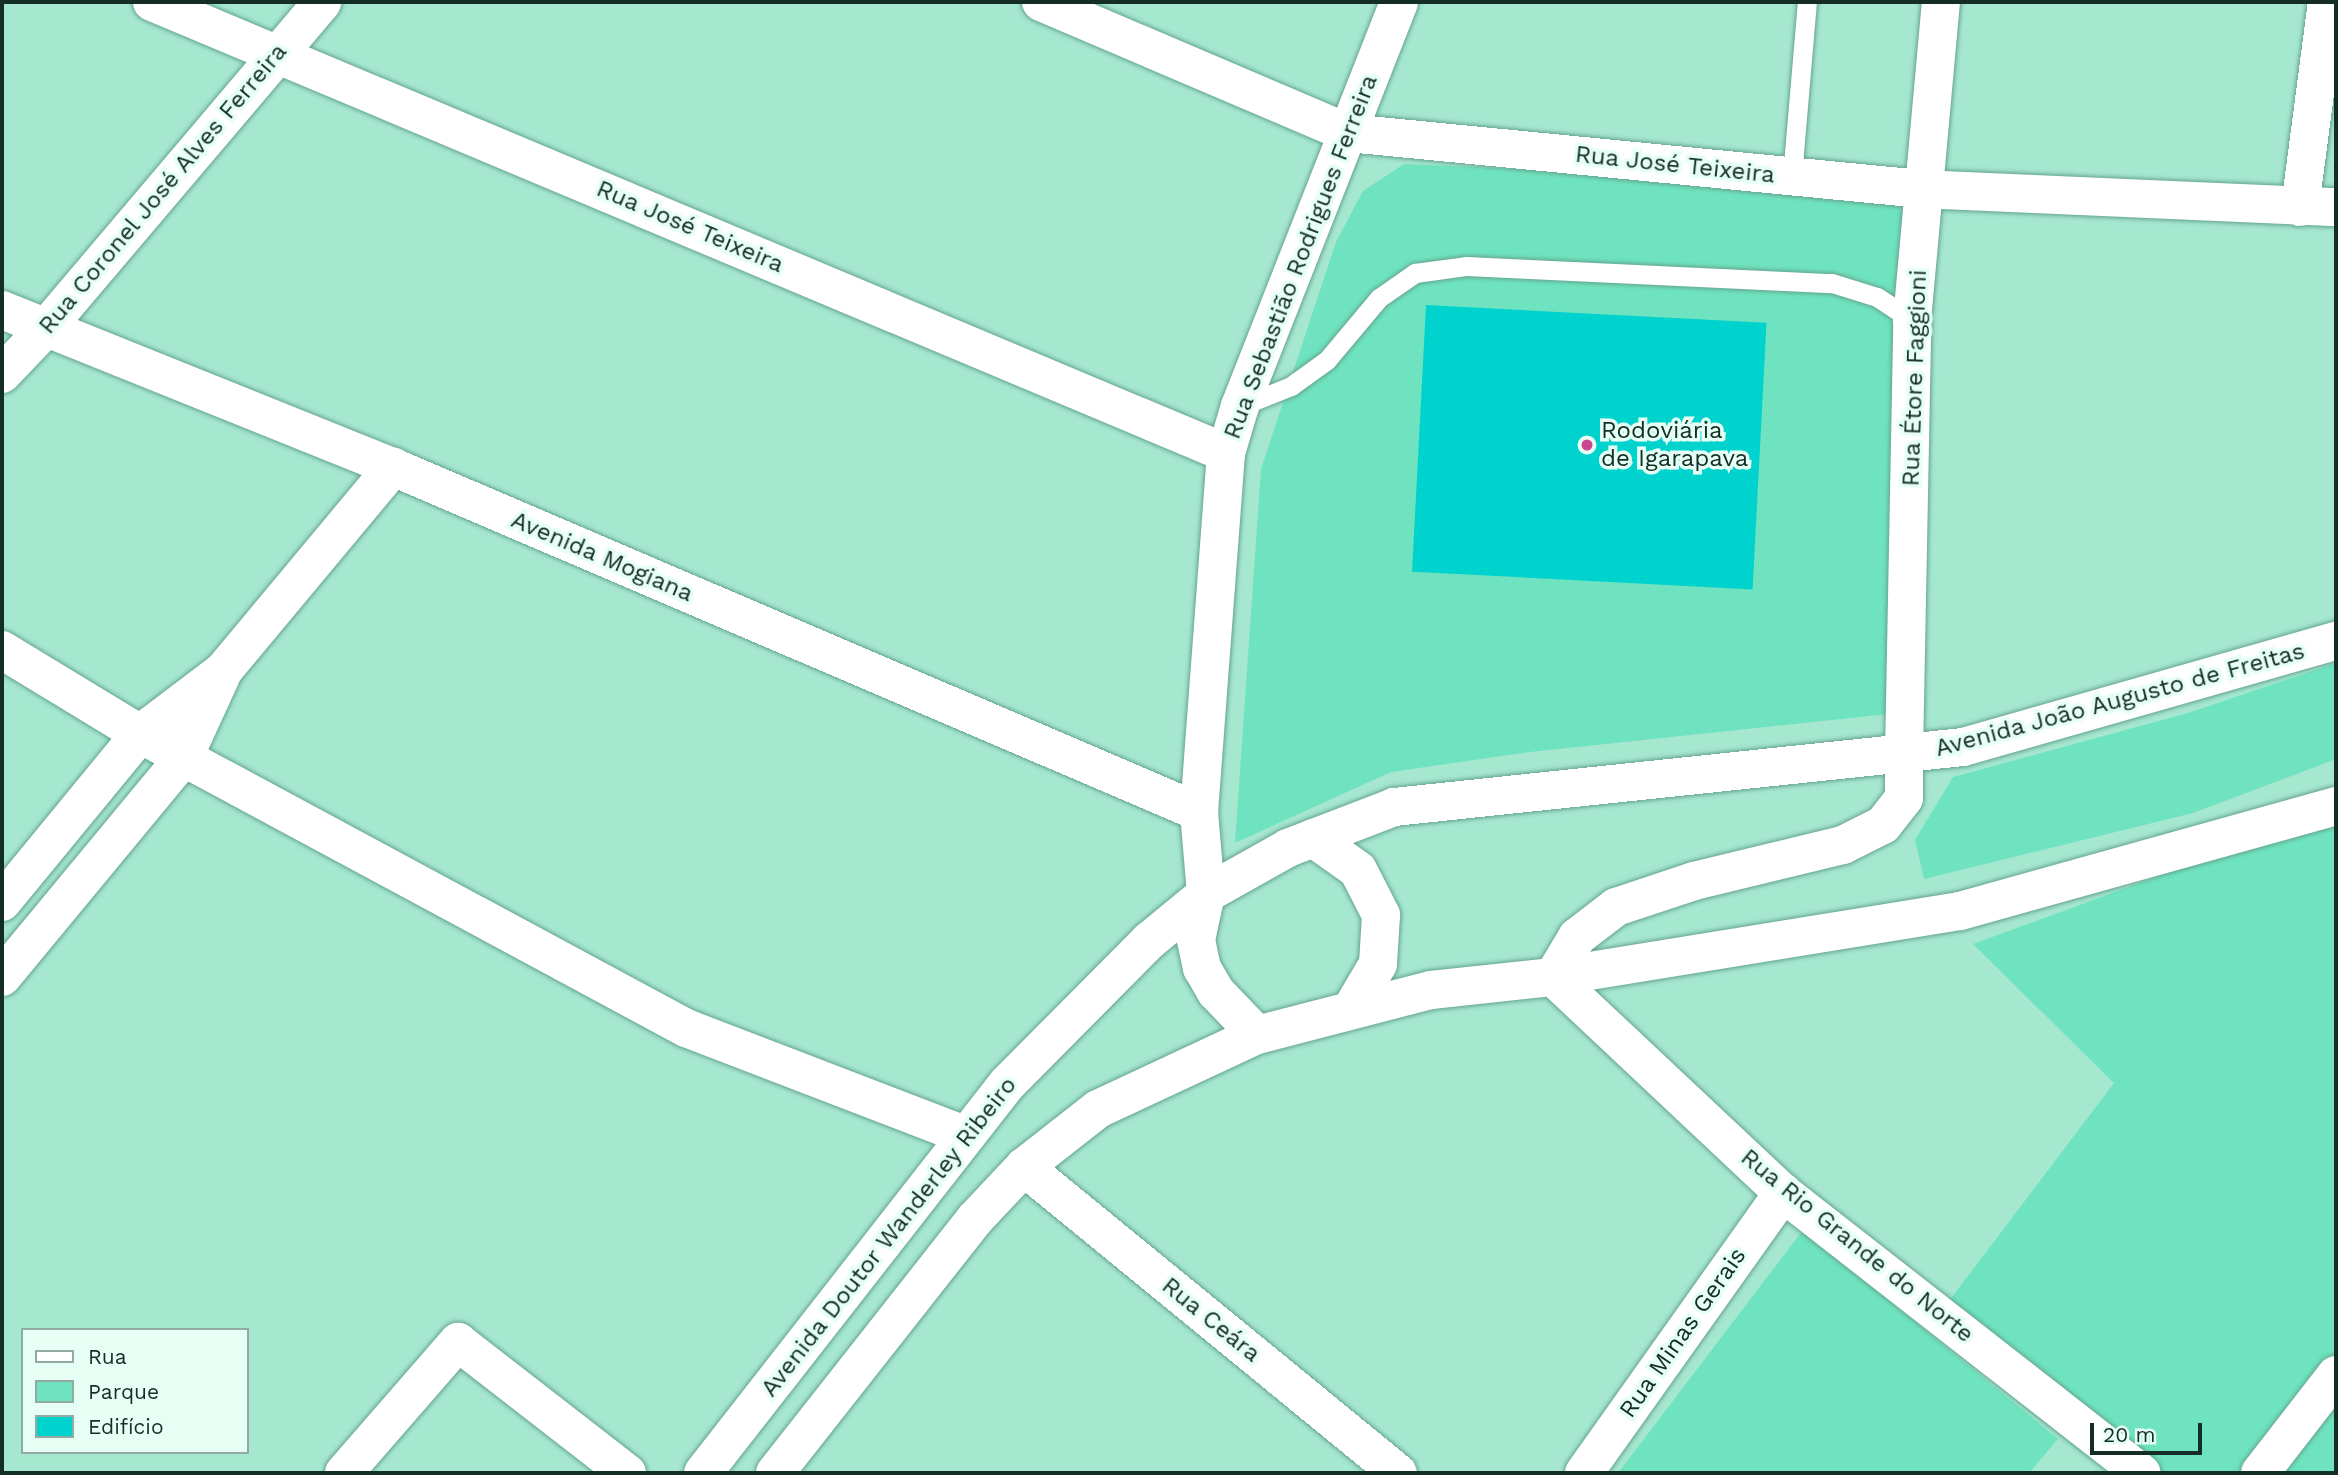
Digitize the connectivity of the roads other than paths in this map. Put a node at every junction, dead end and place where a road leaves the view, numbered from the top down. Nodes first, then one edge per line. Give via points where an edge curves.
1 (152, 2) edge
2 (322, 2) edge
3 (1041, 2) edge
4 (1399, 2) edge
5 (1807, 2) edge
6 (1941, 2) edge
7 (2327, 2) edge
8 (279, 53) junction
9 (1348, 133) junction
10 (1792, 176) junction
11 (1921, 189) junction
12 (2318, 207) edge
13 (2, 310) edge
14 (1912, 320) junction
15 (46, 328) junction
16 (2, 374) edge
17 (1240, 407) junction
18 (1226, 453) junction
19 (393, 467) junction
20 (2336, 642) edge
21 (2, 650) edge
22 (223, 671) junction
23 (140, 734) junction
24 (1904, 755) junction
25 (184, 757) junction
26 (2336, 806) edge
27 (1199, 812) junction
28 (1313, 838) junction
29 (1206, 894) junction
30 (4, 900) edge
31 (49, 920) junction
32 (2, 977) edge
33 (1553, 977) junction
34 (1352, 1008) junction
35 (1257, 1035) junction
36 (965, 1135) junction
37 (1024, 1167) junction
38 (1783, 1193) junction
39 (2336, 1375) edge
40 (344, 1473) edge
41 (627, 1473) edge
42 (703, 1473) edge
43 (775, 1473) edge
44 (1398, 1473) edge
45 (1584, 1473) edge
46 (2142, 1473) edge
47 (2260, 1473) edge

1 - 8 street, Rua José Teixeira
2 - 8 street, Rua Coronel José Alves Ferreira
3 - 9 street, Rua José Teixeira
4 - 9 street, Rua Sebastião Rodrigues Ferreira
5 - 10 lane
6 - 11 street, Rua Étore Faggioni
7 - 12 street
8 - 15 street, Rua Coronel José Alves Ferreira
8 - 18 street, Rua José Teixeira
9 - 10 street, Rua José Teixeira
9 - 17 street, Rua Sebastião Rodrigues Ferreira
10 - 11 street, Rua José Teixeira
11 - 12 street, Rua José Teixeira
11 - 14 street, Rua Étore Faggioni
13 - 15 street, Avenida Mogiana
14 - 17 lane via 1856,287 1832,283 1466,266 1415,273 1379,298 1327,360 1291,386
14 - 24 street, Rua Étore Faggioni
15 - 16 street, Rua Coronel José Alves Ferreira
15 - 19 street, Avenida Mogiana
17 - 18 street, Rua Sebastião Rodrigues Ferreira
18 - 27 street, Rua Sebastião Rodrigues Ferreira
19 - 22 street
19 - 27 street, Avenida Mogiana
20 - 24 street, Avenida João Augusto de Freitas via 1963,747
21 - 23 street
22 - 23 street
22 - 25 street
23 - 25 street
23 - 30 street
24 - 28 street, Avenida João Augusto de Freitas via 1394,807
24 - 33 street, Rua Étore Faggioni via 1904,798 1883,825 1843,845 1694,881 1616,906 1577,937
25 - 31 street
25 - 36 street via 686,1028
26 - 33 street via 1960,911
27 - 29 street, Rua Sebastião Rodrigues Ferreira
28 - 29 street
28 - 34 street via 1358,870 1381,915 1378,964
29 - 35 street via 1196,940 1202,968 1216,992
29 - 36 street, Avenida Doutor Wanderley Ribeiro via 1149,941 1007,1084
30 - 31 street
31 - 32 street
33 - 34 street via 1431,990
33 - 38 street, Rua Rio Grande do Norte
34 - 35 street
35 - 37 street via 1098,1109
36 - 42 street, Avenida Doutor Wanderley Ribeiro
37 - 43 street via 975,1219
37 - 44 street, Rua Ceára
38 - 45 street, Rua Minas Gerais
38 - 46 street, Rua Rio Grande do Norte
39 - 47 street
40 - 41 street via 458,1342

